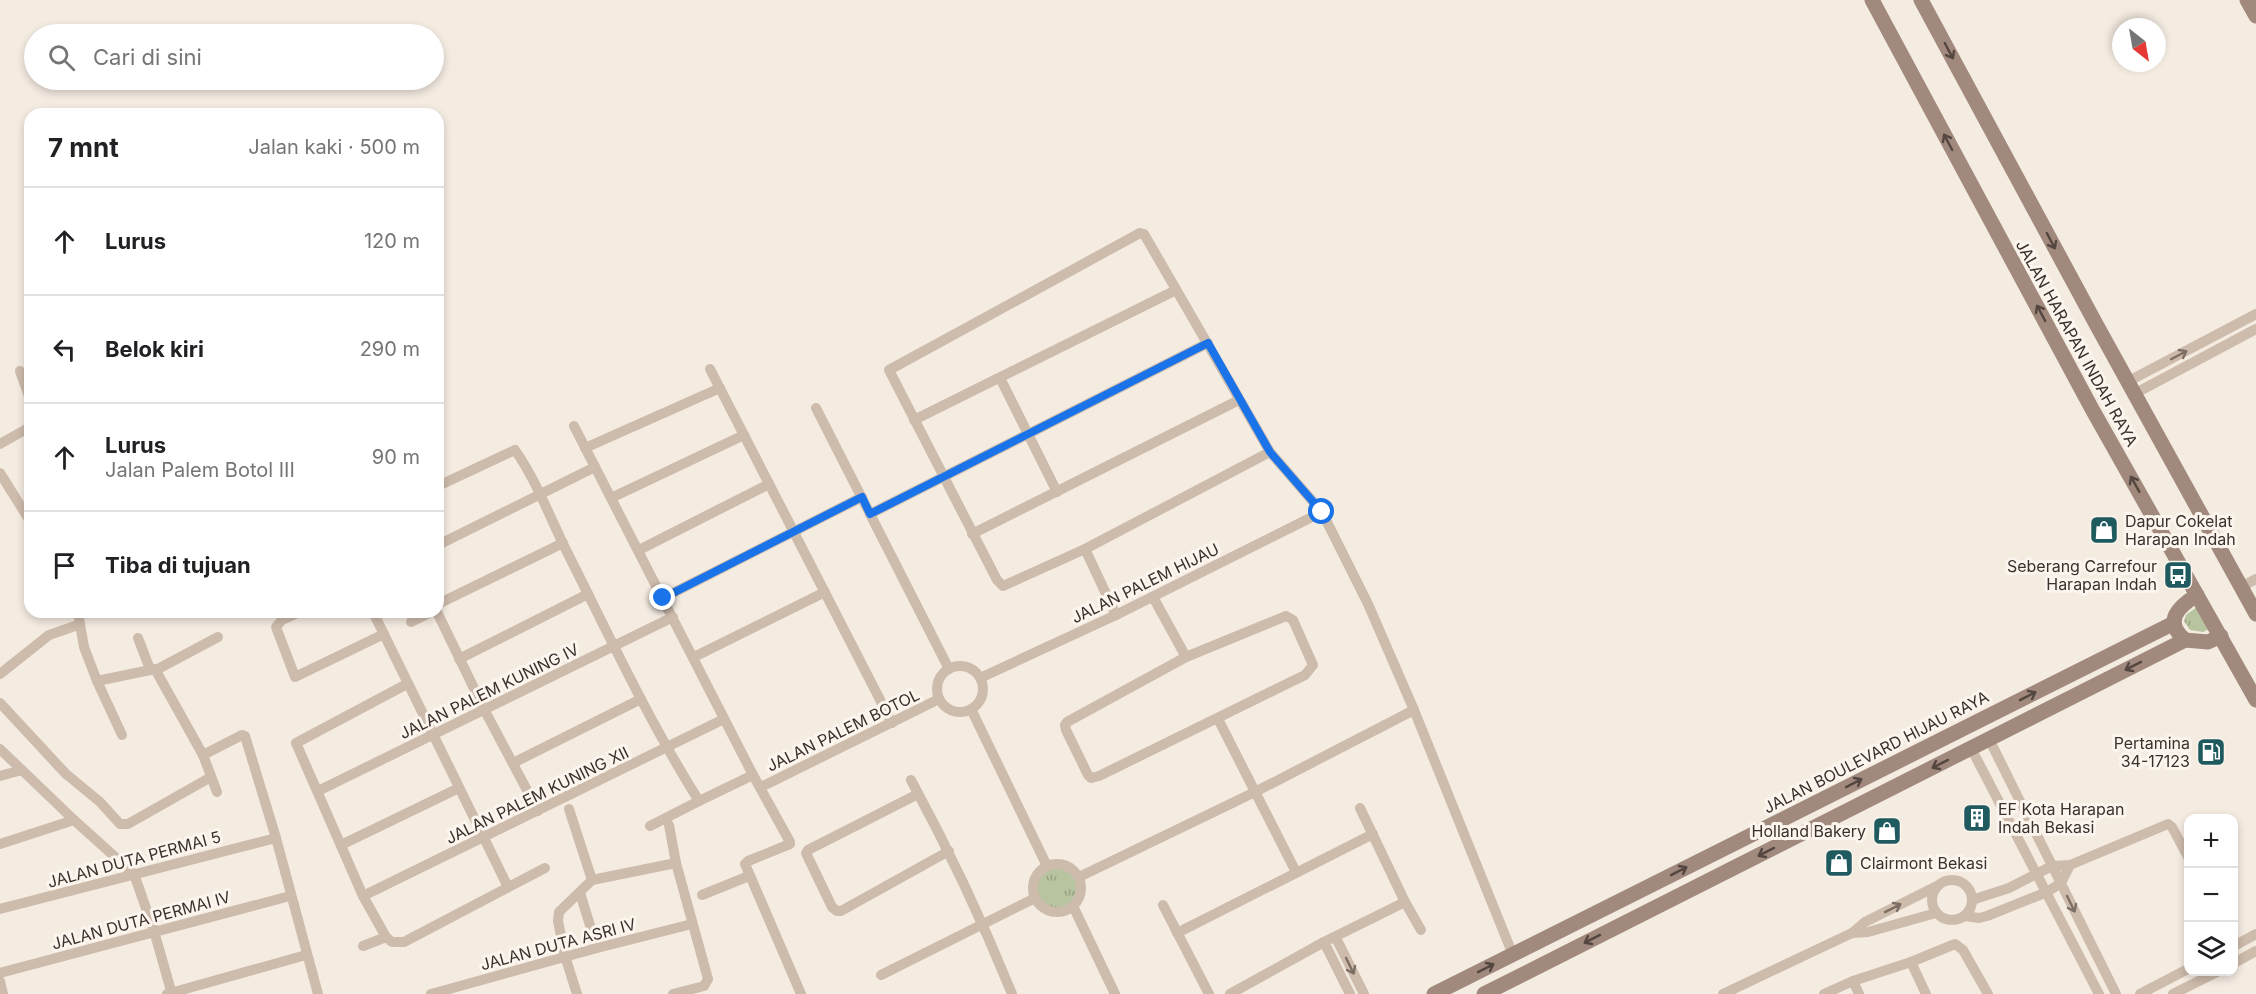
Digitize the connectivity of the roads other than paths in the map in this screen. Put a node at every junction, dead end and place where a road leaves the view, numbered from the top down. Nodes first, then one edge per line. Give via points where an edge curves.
1 (1872, 0) edge
2 (1921, 0) edge
3 (2247, 0) edge
4 (2256, 16) edge
5 (1176, 290) junction
6 (2256, 314) edge
7 (2256, 329) edge
8 (1208, 343) junction
9 (710, 369) dead end
10 (20, 370) dead end
11 (1000, 378) junction
12 (24, 382) edge
13 (720, 388) junction
14 (2131, 388) junction
15 (1239, 400) junction
16 (816, 408) dead end
17 (915, 420) junction
18 (574, 426) dead end
19 (24, 431) edge
20 (744, 435) junction
21 (1028, 435) junction
22 (0, 444) edge
23 (585, 448) junction
24 (1270, 452) junction
25 (595, 467) junction
26 (943, 477) junction
27 (2, 480) edge
28 (444, 483) edge
29 (769, 484) junction
30 (1057, 492) junction
31 (539, 494) junction
32 (862, 497) junction
33 (611, 498) junction
34 (24, 512) edge
35 (1322, 512) junction
36 (870, 514) junction
37 (794, 531) junction
38 (972, 534) junction
39 (444, 542) edge
40 (563, 543) junction
41 (1085, 549) junction
42 (639, 550) junction
43 (2256, 579) edge
44 (2241, 587) junction
45 (825, 592) junction
46 (588, 594) junction
47 (2197, 595) junction
48 (1153, 597) junction
49 (663, 598) junction
50 (444, 601) edge
51 (2255, 610) edge
52 (1116, 615) junction
53 (673, 617) junction
54 (78, 618) edge
55 (286, 618) edge
56 (376, 618) edge
57 (419, 618) edge
58 (440, 618) edge
59 (411, 622) dead end
60 (2174, 622) junction
61 (78, 625) junction
62 (384, 634) junction
63 (2221, 636) junction
64 (138, 638) dead end
65 (218, 638) dead end
66 (2185, 640) junction
67 (614, 647) junction
68 (694, 657) junction
69 (1186, 657) junction
70 (459, 659) junction
71 (153, 669) junction
72 (949, 669) junction
73 (0, 674) edge
74 (980, 678) junction
75 (97, 681) junction
76 (407, 684) junction
77 (641, 699) junction
78 (939, 699) junction
79 (2256, 700) edge
80 (0, 703) edge
81 (971, 709) junction
82 (1414, 710) junction
83 (485, 711) junction
84 (1988, 716) junction
85 (724, 719) junction
86 (1218, 719) junction
87 (892, 723) junction
88 (122, 735) dead end
89 (433, 736) junction
90 (1993, 737) junction
91 (666, 748) junction
92 (1971, 748) junction
93 (0, 749) edge
94 (203, 755) junction
95 (513, 763) junction
96 (22, 770) junction
97 (753, 775) junction
98 (0, 776) edge
99 (211, 777) junction
100 (911, 780) dead end
101 (761, 787) junction
102 (459, 788) junction
103 (318, 791) junction
104 (217, 792) dead end
105 (1255, 792) junction
106 (918, 794) junction
107 (699, 801) junction
108 (1360, 808) dead end
109 (568, 809) dead end
110 (538, 811) junction
111 (74, 820) junction
112 (669, 825) dead end
113 (650, 826) dead end
114 (1373, 834) junction
115 (276, 838) junction
116 (484, 838) junction
117 (0, 844) edge
118 (341, 845) junction
119 (2184, 850) edge
120 (950, 851) junction
121 (676, 863) junction
122 (2070, 865) junction
123 (1047, 866) junction
124 (2052, 866) junction
125 (545, 868) dead end
126 (1296, 872) junction
127 (2038, 873) junction
128 (134, 874) junction
129 (749, 876) junction
130 (1079, 877) junction
131 (592, 880) junction
132 (2061, 884) junction
133 (1937, 886) junction
134 (508, 887) junction
135 (2047, 892) junction
136 (580, 893) junction
137 (1635, 893) junction
138 (702, 895) dead end
139 (290, 896) junction
140 (363, 896) junction
141 (1035, 898) junction
142 (1972, 900) junction
143 (1405, 903) junction
144 (1163, 905) dead end
145 (1073, 906) junction
146 (0, 909) edge
147 (1646, 912) junction
148 (1936, 913) junction
149 (1965, 915) junction
150 (692, 924) junction
151 (983, 924) junction
152 (1421, 930) dead end
153 (154, 931) junction
154 (1178, 933) junction
155 (1852, 933) junction
156 (2256, 934) edge
157 (386, 937) junction
158 (1336, 938) junction
159 (1324, 942) junction
160 (2238, 943) edge
161 (363, 946) dead end
162 (597, 948) junction
163 (2256, 951) edge
164 (1513, 954) junction
165 (306, 955) junction
166 (565, 956) junction
167 (2238, 961) edge
168 (1911, 962) junction
169 (2184, 971) edge
170 (0, 973) edge
171 (881, 975) dead end
172 (2209, 976) edge
173 (0, 981) edge
174 (1853, 981) junction
175 (3, 994) edge
176 (170, 994) edge
177 (318, 994) edge
178 (431, 994) edge
179 (577, 994) edge
180 (673, 994) edge
181 (801, 994) edge
182 (1012, 994) edge
183 (1115, 994) edge
184 (1209, 994) edge
185 (1230, 994) edge
186 (1350, 994) edge
187 (1364, 994) edge
188 (1434, 994) edge
189 (1484, 994) edge
190 (1723, 994) edge
191 (1824, 994) edge
192 (1858, 994) edge
193 (1926, 994) edge
194 (1988, 994) edge
195 (2099, 994) edge
196 (2116, 994) edge
197 (2140, 994) edge
198 (2173, 994) edge

47 -> 1 street, JALAN HARAPAN INDAH RAYA
2 -> 14 street, JALAN HARAPAN INDAH RAYA
3 - 4 street
5 - 8 street
5 - 11 street
5 - 17 street via 1147,237 1140,233 892,367 889,370
14 -> 6 street
7 - 14 street
8 - 15 street
8 - 21 street
9 - 13 street
10 - 12 street
11 - 17 street
11 - 21 street
13 - 20 street
13 - 23 street
14 - 44 street, JALAN HARAPAN INDAH RAYA
15 - 24 street
15 - 30 street
16 - 32 street
17 - 26 street
18 - 23 street
19 - 22 street
20 - 29 street
20 - 33 street
21 - 26 street
21 - 30 street
23 - 25 street
24 - 35 street
24 - 41 street
25 - 31 street
25 - 33 street
26 - 36 street
26 - 38 street
27 - 34 street
28 - 31 street via 514,449
29 - 37 street
29 - 42 street
30 - 38 street
31 - 39 street
31 - 40 street
32 - 36 street
32 - 37 street
33 - 42 street
35 - 48 street, JALAN PALEM HIJAU
35 - 82 street
36 - 72 street
37 - 45 street
37 - 49 street
38 - 41 street via 1003,586
40 - 46 street
40 - 50 street
41 - 52 street
42 - 49 street
43 - 44 street
44 - 51 street, JALAN HARAPAN INDAH RAYA
45 - 68 street
45 - 87 street
46 - 67 street
46 - 70 street
47 - 60 street via 2176,611
47 - 63 street, JALAN HARAPAN INDAH RAYA
48 - 52 street, JALAN PALEM HIJAU
48 - 69 street
49 - 53 street
52 - 74 street, JALAN PALEM HIJAU
53 - 67 street, JALAN PALEM KUNING IV
53 - 68 street
54 - 61 street
55 - 62 street via 276,627 295,677
56 - 62 street
57 - 59 street
58 - 70 street
60 - 66 street
84 -> 60 street, JALAN BOULEVARD HIJAU RAYA
61 - 73 street via 49,635
61 - 75 street
62 - 76 street
63 - 66 street via 2208,642
63 - 79 street, JALAN HARAPAN INDAH RAYA
64 - 71 street
65 - 71 street
66 -> 90 street
67 - 77 street
67 - 83 street, JALAN PALEM KUNING IV
68 - 85 street
69 - 86 street via 1286,616 1293,620 1312,665 1310,670
69 - 86 street via 1067,722 1066,730 1088,774 1091,778 1100,776
70 - 83 street
71 - 75 street
71 - 94 street
72 - 74 street via 966,667
72 - 78 street via 939,679
74 - 81 street via 982,695
75 - 88 street
76 - 89 street
76 - 103 street via 296,743
77 - 91 street
77 - 95 street
78 - 81 street via 949,710
78 - 87 street, JALAN PALEM BOTOL
80 - 99 street via 66,774 120,824 128,824
81 - 123 street
82 - 105 street
82 - 164 street
83 - 89 street, JALAN PALEM KUNING IV
83 - 95 street
84 - 90 street
137 -> 84 street, JALAN BOULEVARD HIJAU RAYA
85 - 91 street, JALAN PALEM KUNING XII
85 - 97 street
86 - 105 street
87 - 101 street, JALAN PALEM BOTOL
89 - 102 street
89 - 103 street, JALAN PALEM KUNING IV
90 - 92 street
90 - 124 street
91 - 107 street
91 - 110 street, JALAN PALEM KUNING XII
92 - 127 street
92 -> 147 street
93 - 96 street
94 - 99 street
94 - 115 street via 245,736
95 - 110 street
96 - 98 street
96 - 111 street
97 - 101 street
97 - 107 street
99 - 104 street
100 - 106 street
101 - 129 street via 790,843 747,861
102 - 116 street
102 - 118 street
103 - 118 street
105 - 126 street
105 - 130 street
106 - 120 street
106 - 120 street via 808,850 806,853 832,907 841,911
107 - 113 street
108 - 114 street
109 - 131 street
110 - 116 street, JALAN PALEM KUNING XII
111 - 117 street
111 - 128 street
112 - 121 street
114 - 126 street
114 - 143 street
115 - 128 street, JALAN DUTA PERMAI 5
115 - 139 street
116 - 134 street
116 - 140 street, JALAN PALEM KUNING XII
118 - 140 street
119 - 122 street via 2168,824
120 - 151 street
121 - 131 street
121 - 150 street
122 - 124 street
122 - 132 street
123 - 130 street via 1066,865
123 - 141 street via 1034,880
124 - 127 street
124 - 132 street
125 - 134 street
126 - 154 street
127 - 135 street
127 - 142 street via 2004,891
128 - 146 street, JALAN DUTA PERMAI 5
128 - 153 street
129 - 138 street
129 - 181 street
130 - 145 street via 1081,893
131 - 136 street
132 - 135 street
132 -> 196 street
133 - 142 street via 1958,880 1971,892
133 - 148 street via 1931,900
155 -> 133 street via 1865,922
134 - 157 street via 404,942 392,942
135 - 149 street via 1987,916
135 - 195 street
136 - 162 street
136 - 166 street via 558,916
137 - 147 street
137 - 164 street, JALAN BOULEVARD HIJAU RAYA
139 - 153 street, JALAN DUTA PERMAI IV
139 - 165 street
140 - 157 street
141 - 145 street via 1044,908 1056,912
141 - 151 street
142 - 149 street
143 - 152 street
143 - 158 street
144 - 154 street
145 - 183 street
147 -> 189 street
148 - 149 street via 1951,921
148 - 155 street
150 - 162 street, JALAN DUTA ASRI IV
150 - 180 street via 707,981 704,986
151 - 171 street
151 - 182 street
153 - 170 street, JALAN DUTA PERMAI IV
153 - 176 street
154 - 184 street
155 - 190 street
156 - 160 street
157 - 161 street
158 - 159 street
158 -> 187 street
159 - 185 street
159 - 186 street
162 - 166 street, JALAN DUTA ASRI IV
163 - 167 street
188 -> 164 street, JALAN BOULEVARD HIJAU RAYA
165 - 176 street
165 - 177 street
166 - 178 street, JALAN DUTA ASRI IV
166 - 179 street
168 - 174 street
168 - 193 street
168 - 194 street via 1955,944 1963,950
169 - 197 street
172 - 198 street
173 - 175 street
174 - 191 street
174 - 192 street

